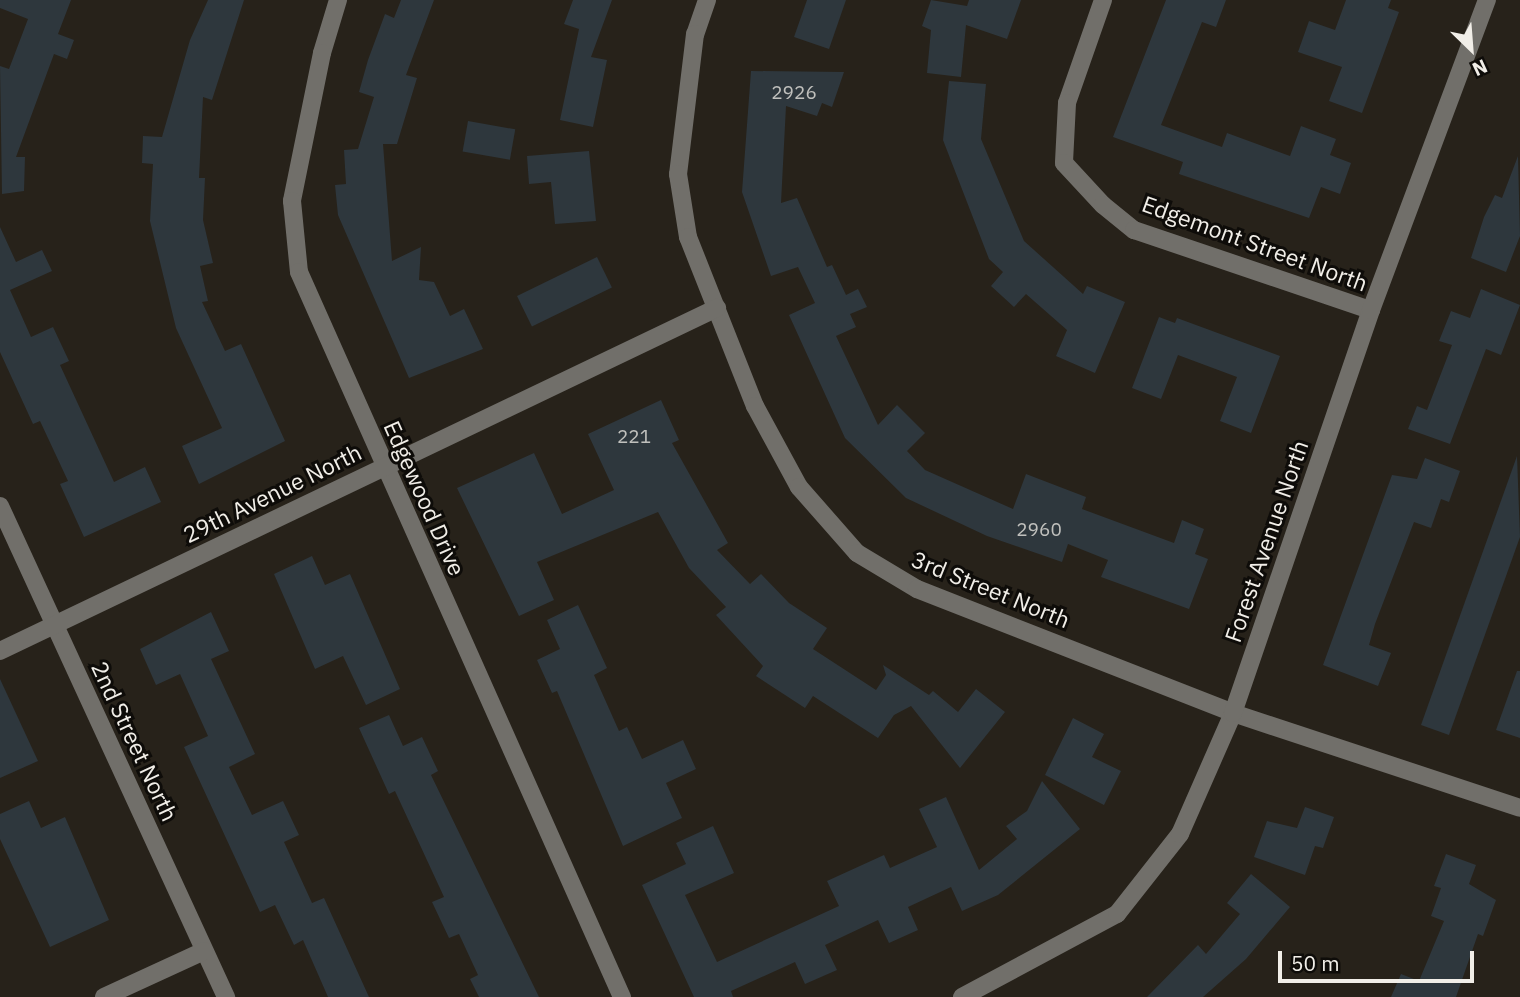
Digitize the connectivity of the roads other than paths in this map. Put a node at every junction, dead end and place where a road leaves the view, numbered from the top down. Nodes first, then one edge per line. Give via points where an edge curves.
1 (338, 0) edge
2 (707, 0) edge
3 (1103, 0) edge
4 (1487, 0) edge
5 (718, 308) junction
6 (1371, 310) junction
7 (384, 467) junction
8 (0, 506) edge
9 (54, 625) junction
10 (0, 651) edge
11 (1233, 713) junction
12 (1520, 808) edge
13 (204, 951) junction
14 (104, 997) edge
15 (226, 997) edge
16 (622, 997) edge
17 (962, 997) edge

1 - 7 street, Edgewood Drive via 292,201 299,272
2 - 5 street, 3rd Street North via 695,34 678,174 688,237
3 - 6 street, Edgemont Street North via 1067,103 1064,163 1134,230
4 - 6 street, Forest Avenue North
5 - 7 street, 29th Avenue North
5 - 11 street, 3rd Street North via 755,406 799,487 857,553 917,589
6 - 11 street, Forest Avenue North
7 - 9 street, 29th Avenue North
7 - 16 street, Edgewood Drive
8 - 9 street, 2nd Street North
9 - 10 street, 29th Avenue North
9 - 13 street, 2nd Street North
11 - 12 street, 3rd Street North
11 - 17 street, Forest Avenue North via 1180,834 1118,914
13 - 14 street
13 - 15 street, 2nd Street North

